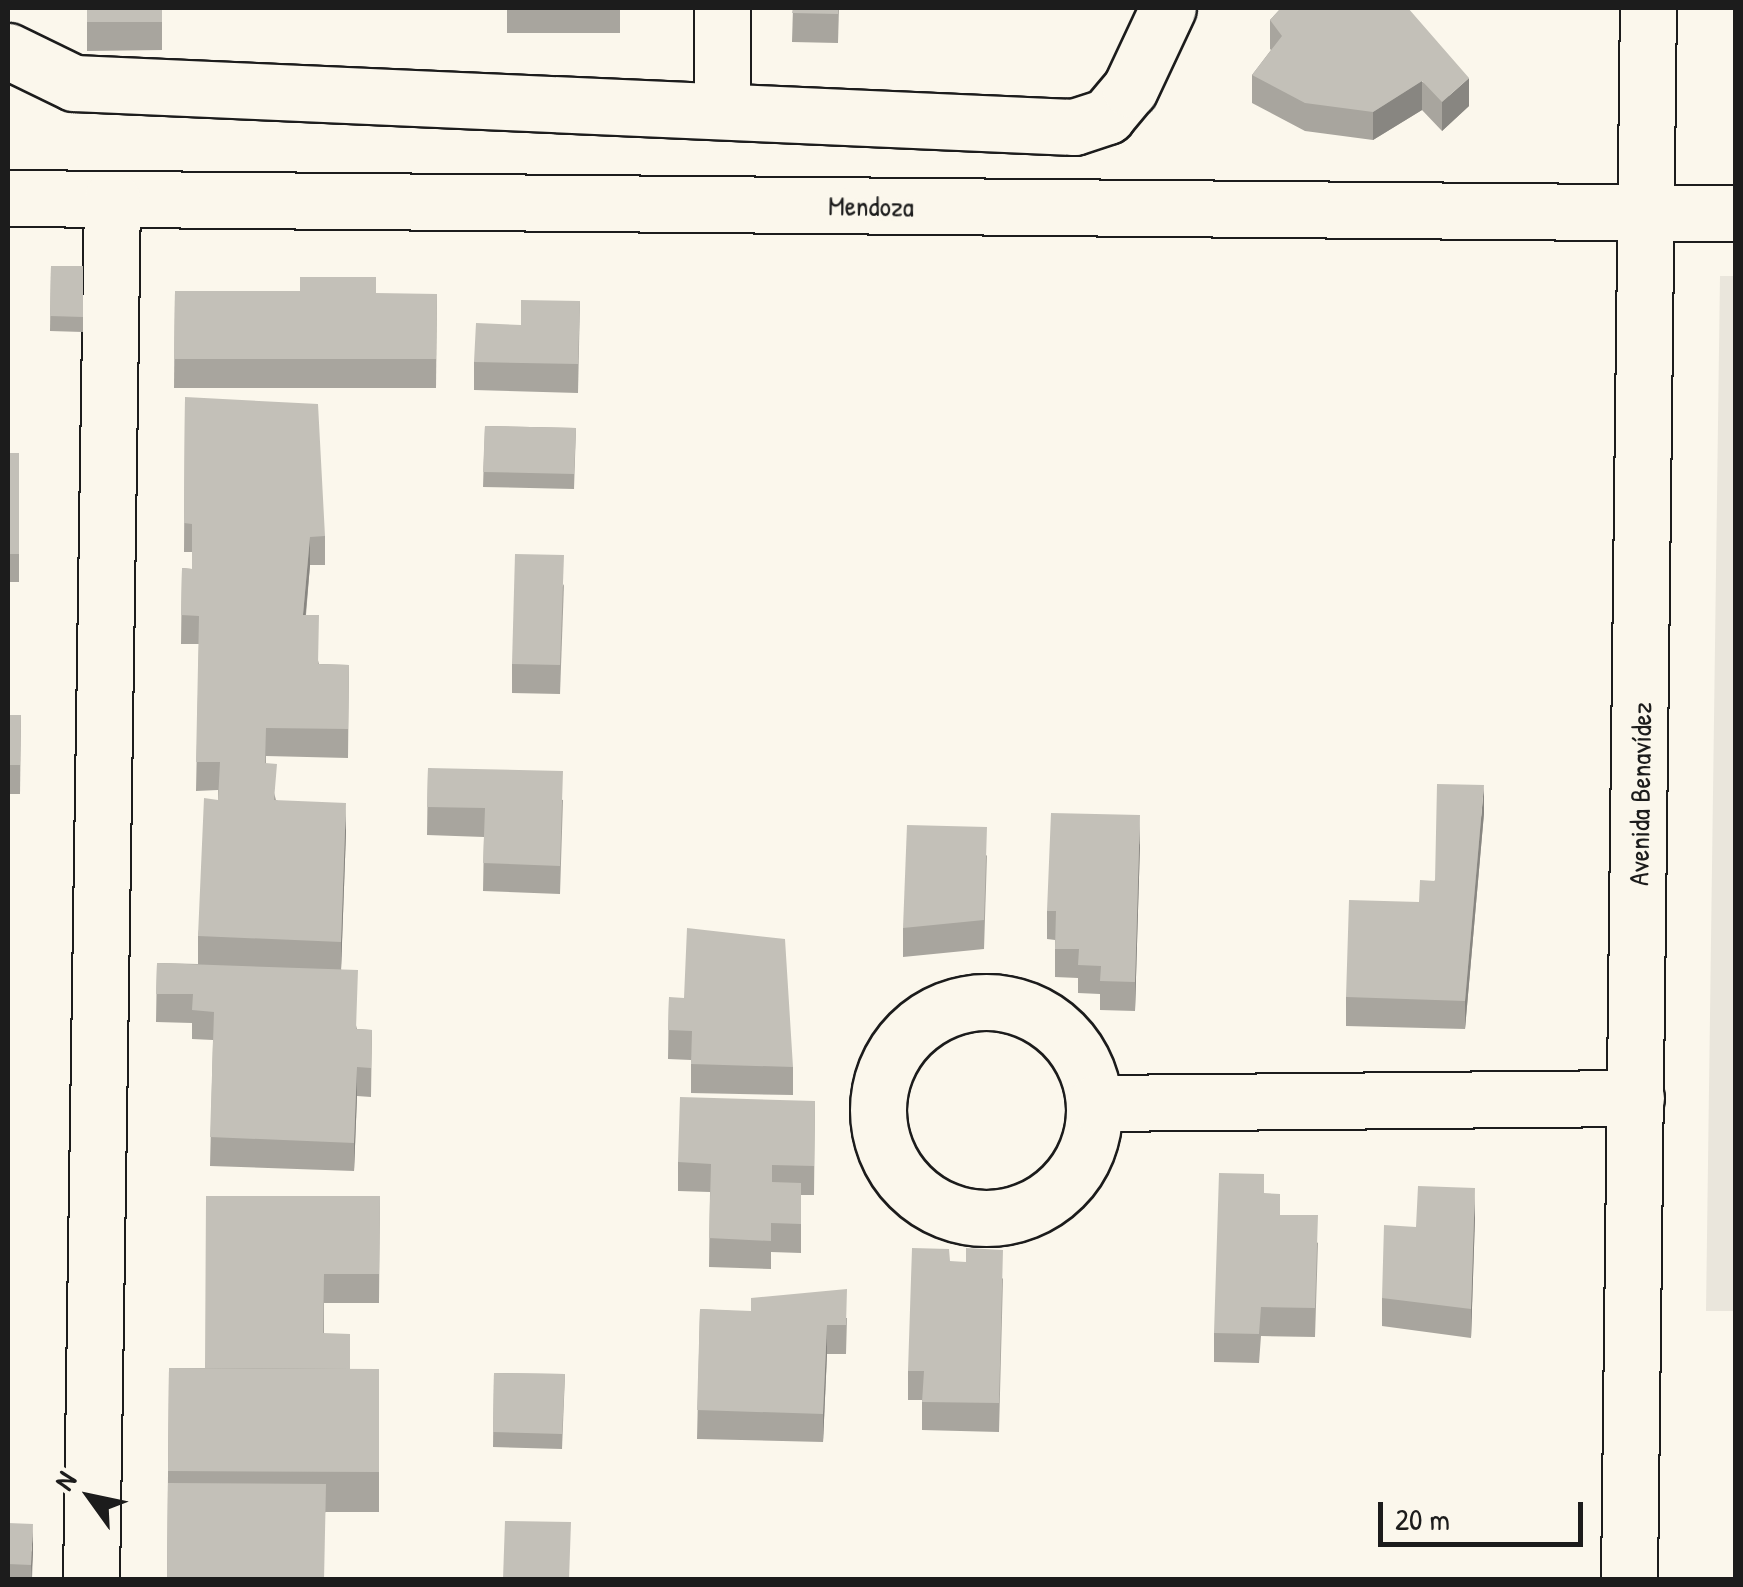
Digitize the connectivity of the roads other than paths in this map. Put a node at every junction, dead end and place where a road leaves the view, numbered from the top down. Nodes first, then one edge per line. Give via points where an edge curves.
1 (722, 8) edge
2 (1168, 8) edge
3 (1648, 8) edge
4 (8, 51) edge
5 (722, 107) junction
6 (8, 198) edge
7 (112, 199) junction
8 (1646, 213) junction
9 (1736, 213) edge
10 (1636, 1098) junction
11 (1095, 1103) dead end
12 (91, 1580) edge
13 (1628, 1580) edge

1 - 5 street
2 - 5 street via 1130,89 1107,116 1074,127
3 - 8 street, Avenida Benavídez
4 - 5 street via 74,83
6 - 7 street, Mendoza
7 - 8 street, Mendoza
7 - 12 street
8 - 9 street, Mendoza
8 - 10 street, Avenida Benavídez
10 - 11 street
10 - 13 street, Avenida Benavídez

